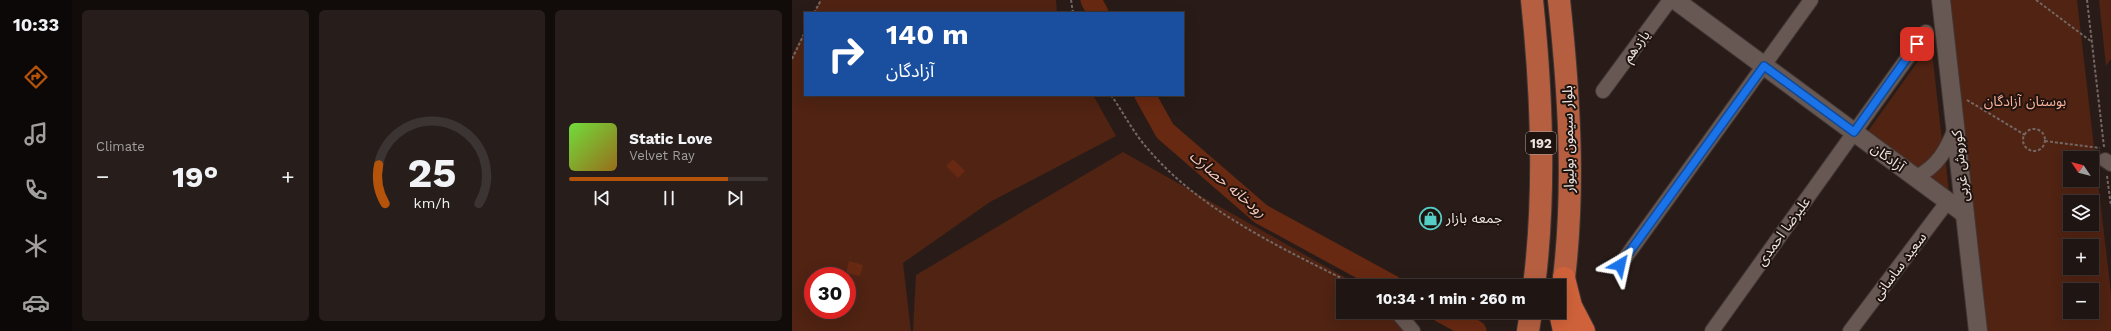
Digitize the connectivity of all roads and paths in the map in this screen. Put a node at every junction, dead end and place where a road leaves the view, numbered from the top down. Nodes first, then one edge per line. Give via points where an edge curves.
1 (821, 0) edge
2 (1070, 0) edge
3 (1532, 0) edge
4 (1559, 0) edge
5 (1670, 0) edge
6 (1675, 0) edge
7 (1812, 0) edge
8 (1941, 0) edge
9 (2036, 0) edge
10 (2087, 0) edge
11 (815, 12) edge
12 (1073, 12) edge
13 (1926, 32) dead end
14 (804, 34) edge
15 (2092, 42) junction
16 (792, 59) edge
17 (1764, 66) junction
18 (1603, 91) dead end
19 (1951, 91) junction
20 (1112, 96) edge
21 (1955, 125) junction
22 (1854, 132) junction
23 (2024, 135) junction
24 (2045, 141) junction
25 (2107, 157) edge
26 (1916, 177) junction
27 (1948, 201) junction
28 (2111, 206) edge
29 (1965, 214) junction
30 (1620, 265) dead end
31 (1564, 278) junction
32 (1343, 279) edge
33 (1535, 279) edge
34 (1403, 319) edge
35 (1530, 319) edge
36 (1413, 331) edge
37 (1528, 331) edge
38 (1564, 331) edge
39 (1584, 331) edge
40 (1712, 331) edge
41 (1850, 331) edge
42 (1978, 331) edge

1 - 11 path
2 - 12 path
3 - 33 main road, بلوار سیمون بولیوار / 192 via 1542,164 1540,242
4 - 31 main road, بلوار سیمون بولیوار / 192 via 1566,71 1569,160 1569,219
5 - 18 street, یازدهم
6 - 17 street, آزادگان
7 - 17 street
8 - 19 street, کوروش غربی
9 - 15 path
10 - 15 path
13 - 22 street, علیرضا احمدی
14 - 16 path
15 - 25 path
17 - 22 street, آزادگان
17 - 30 street
19 - 21 street, کوروش غربی
19 - 23 path
20 - 32 path via 1147,148 1199,198 1278,246
21 - 26 street via 1942,157 1934,166
21 - 29 street, کوروش غربی
22 - 26 street, آزادگان
22 - 40 street, علیرضا احمدی
23 - 24 path via 2030,130 2037,130 2043,134
23 - 24 path via 2024,145 2029,150 2040,150
24 - 25 path
25 - 28 path
26 - 27 street, آزادگان
27 - 29 street, آزادگان
27 - 41 street, سعید ساسانی
29 - 42 street, کوروش غربی
31 - 38 highway via 1559,308
31 - 39 highway via 1571,306
34 - 36 street
35 - 37 main road

